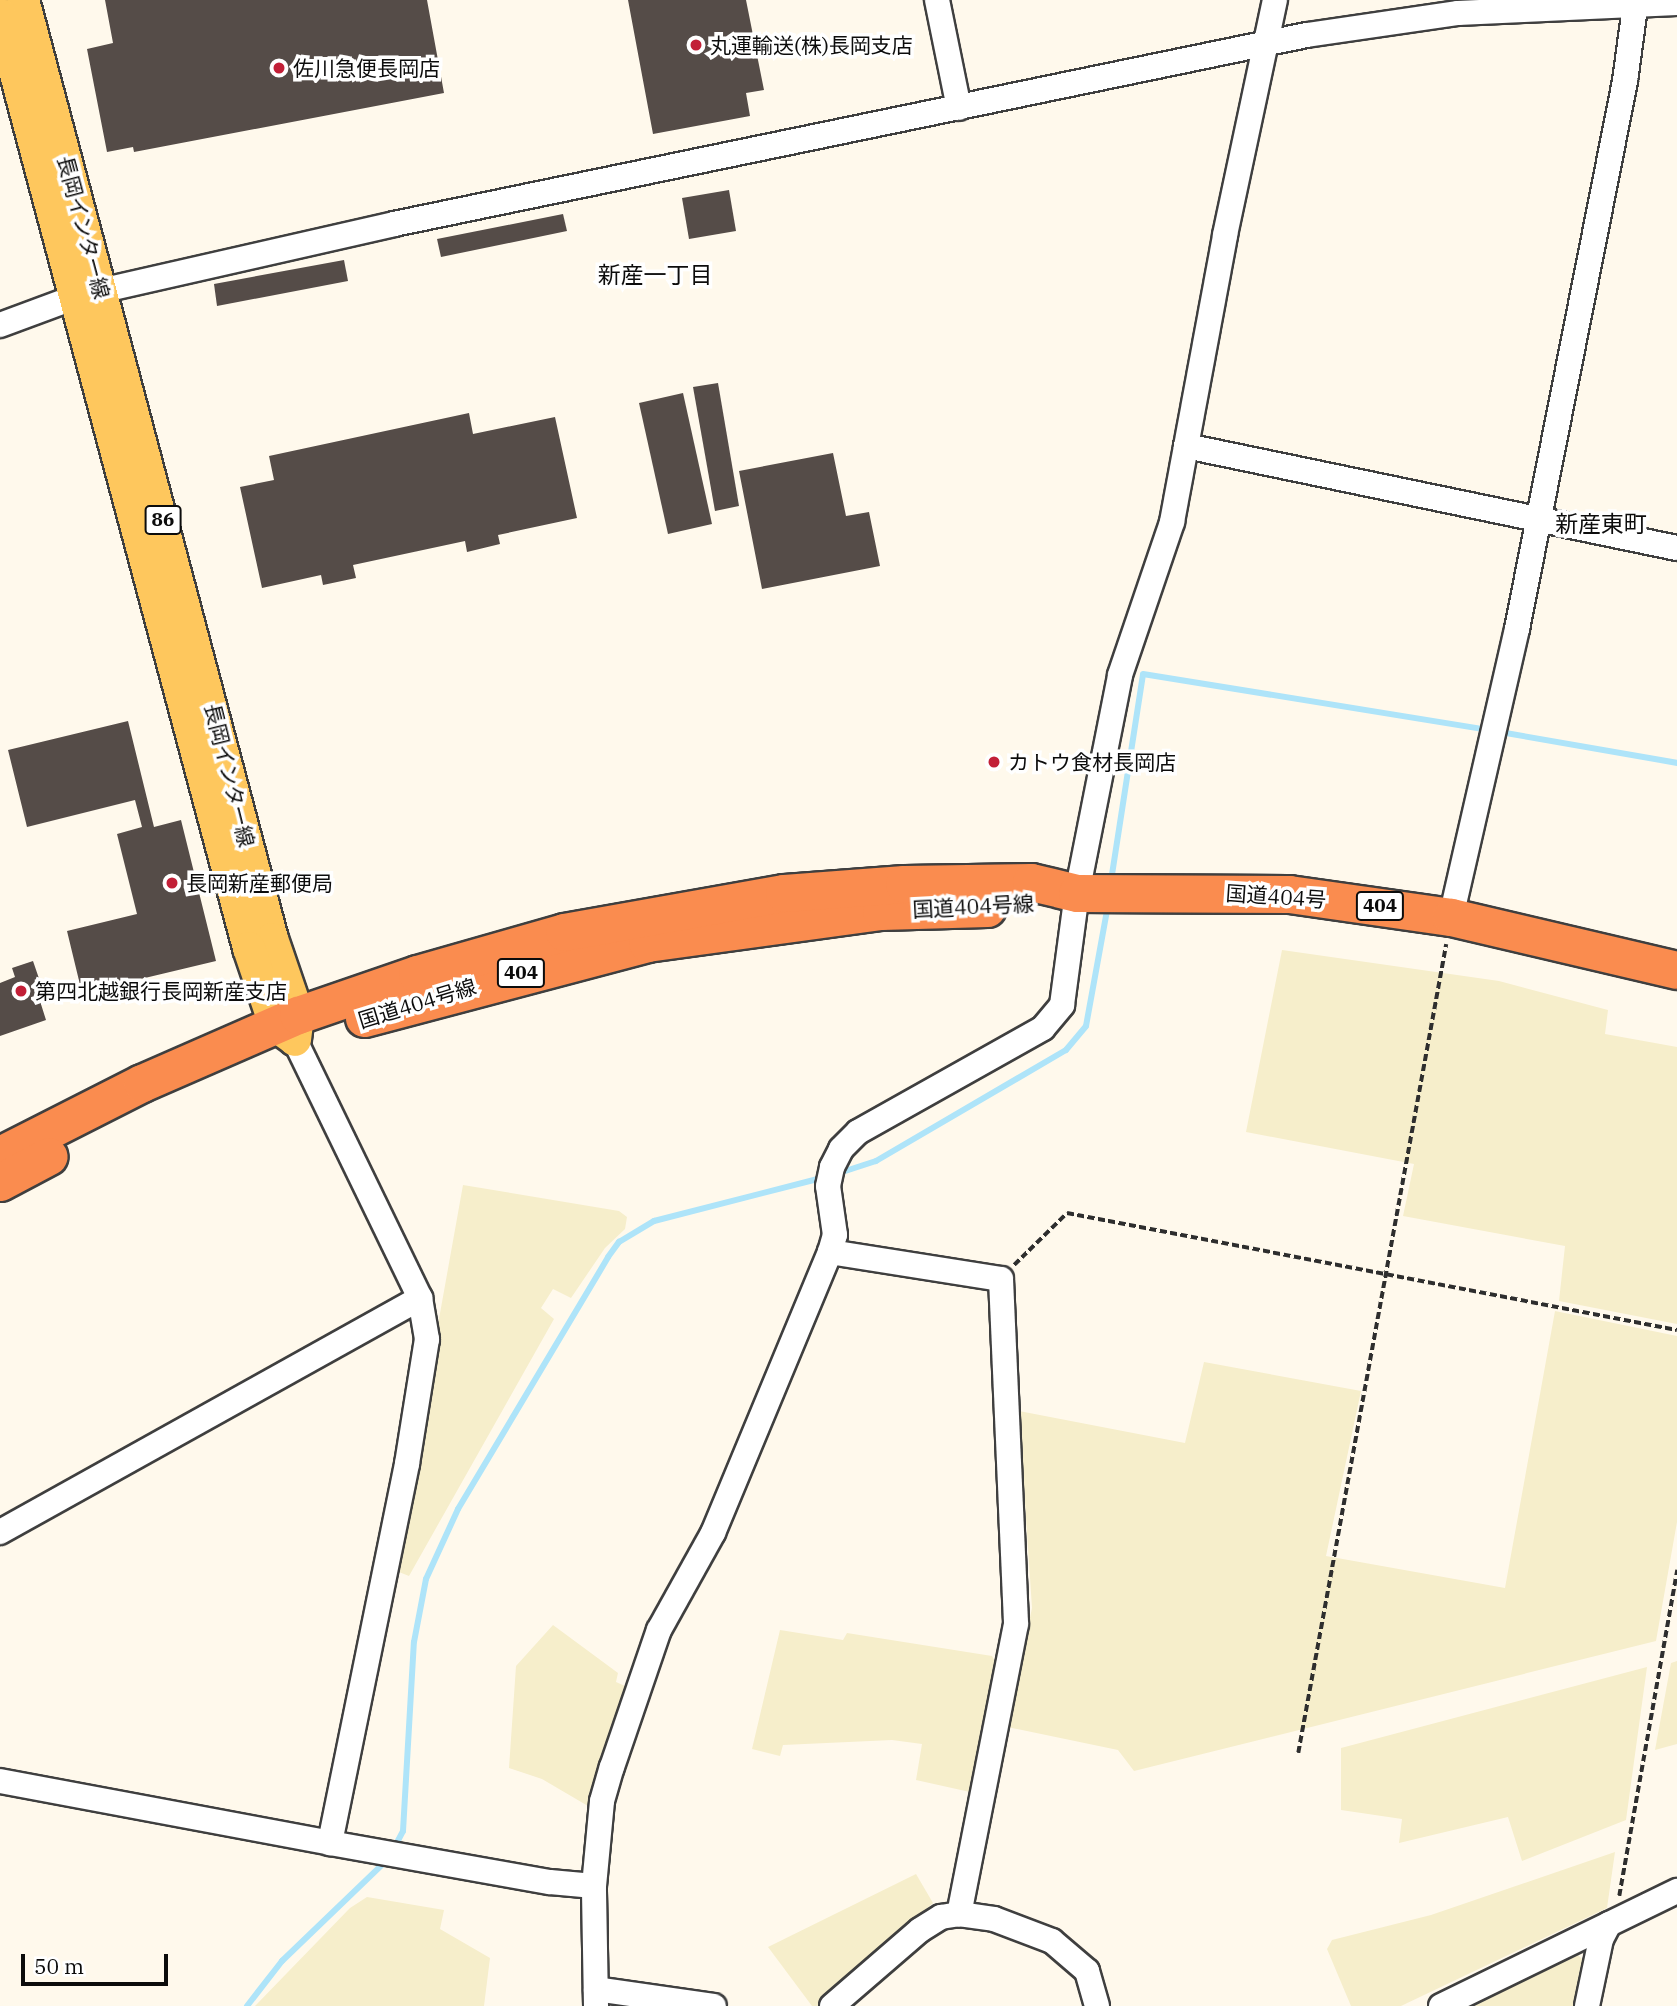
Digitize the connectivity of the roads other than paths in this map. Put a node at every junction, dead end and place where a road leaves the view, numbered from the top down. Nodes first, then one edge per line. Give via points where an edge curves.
1 (23, 0) edge
2 (937, 0) edge
3 (1275, 0) edge
4 (1636, 2) edge
5 (1677, 3) edge
6 (0, 14) edge
7 (1266, 46) junction
8 (959, 108) junction
9 (90, 294) junction
10 (0, 326) edge
11 (1186, 446) junction
12 (1537, 518) junction
13 (1677, 548) edge
14 (1077, 893) junction
15 (1451, 918) junction
16 (1677, 971) edge
17 (290, 1027) junction
18 (0, 1155) edge
19 (0, 1182) edge
20 (830, 1252) junction
21 (420, 1298) junction
22 (0, 1532) edge
23 (0, 1781) edge
24 (330, 1843) junction
25 (594, 1886) junction
26 (1677, 1891) edge
27 (959, 1914) junction
28 (1609, 1924) junction
29 (596, 1997) edge
30 (714, 2006) edge
31 (832, 2006) edge
32 (1097, 2006) edge
33 (1441, 2006) edge
34 (1587, 2006) edge

1 - 9 main road, 長岡インター線 / 86
2 - 8 street
3 - 7 street
4 - 5 street
4 - 7 street via 1458,13
4 - 12 street via 1616,129
6 - 9 main road, 長岡インター線 / 86
7 - 8 street
7 - 11 street via 1224,235
8 - 9 street via 381,227
9 - 10 street
9 - 17 main road, 長岡インター線 / 86 via 249,948
11 - 12 street
11 - 14 street via 1165,548 1121,675
12 - 13 street
12 - 15 street
14 - 15 highway, 国道404号 / 404 via 1289,894
14 - 17 highway, 国道404号線 / 404 via 1031,882 904,884 784,893 564,932 417,974
14 - 20 street via 1067,987 1056,1018 858,1132 841,1149 828,1186 835,1235
15 - 16 highway, 国道404号 / 404
17 - 18 highway, 国道404号線 / 404 via 142,1083
17 - 19 highway, 国道404号線 / 404 via 152,1105
17 - 21 street
20 - 25 street via 713,1533 659,1630 602,1801
20 - 27 street via 1000,1279 1016,1624
21 - 22 street
21 - 24 street via 427,1339 407,1464
23 - 24 street
24 - 25 street
25 - 29 street
26 - 28 street
27 - 31 street via 941,1917 920,1930
27 - 32 street via 994,1919 1052,1941 1087,1971
28 - 33 street
28 - 34 street via 1601,1939
29 - 30 street

